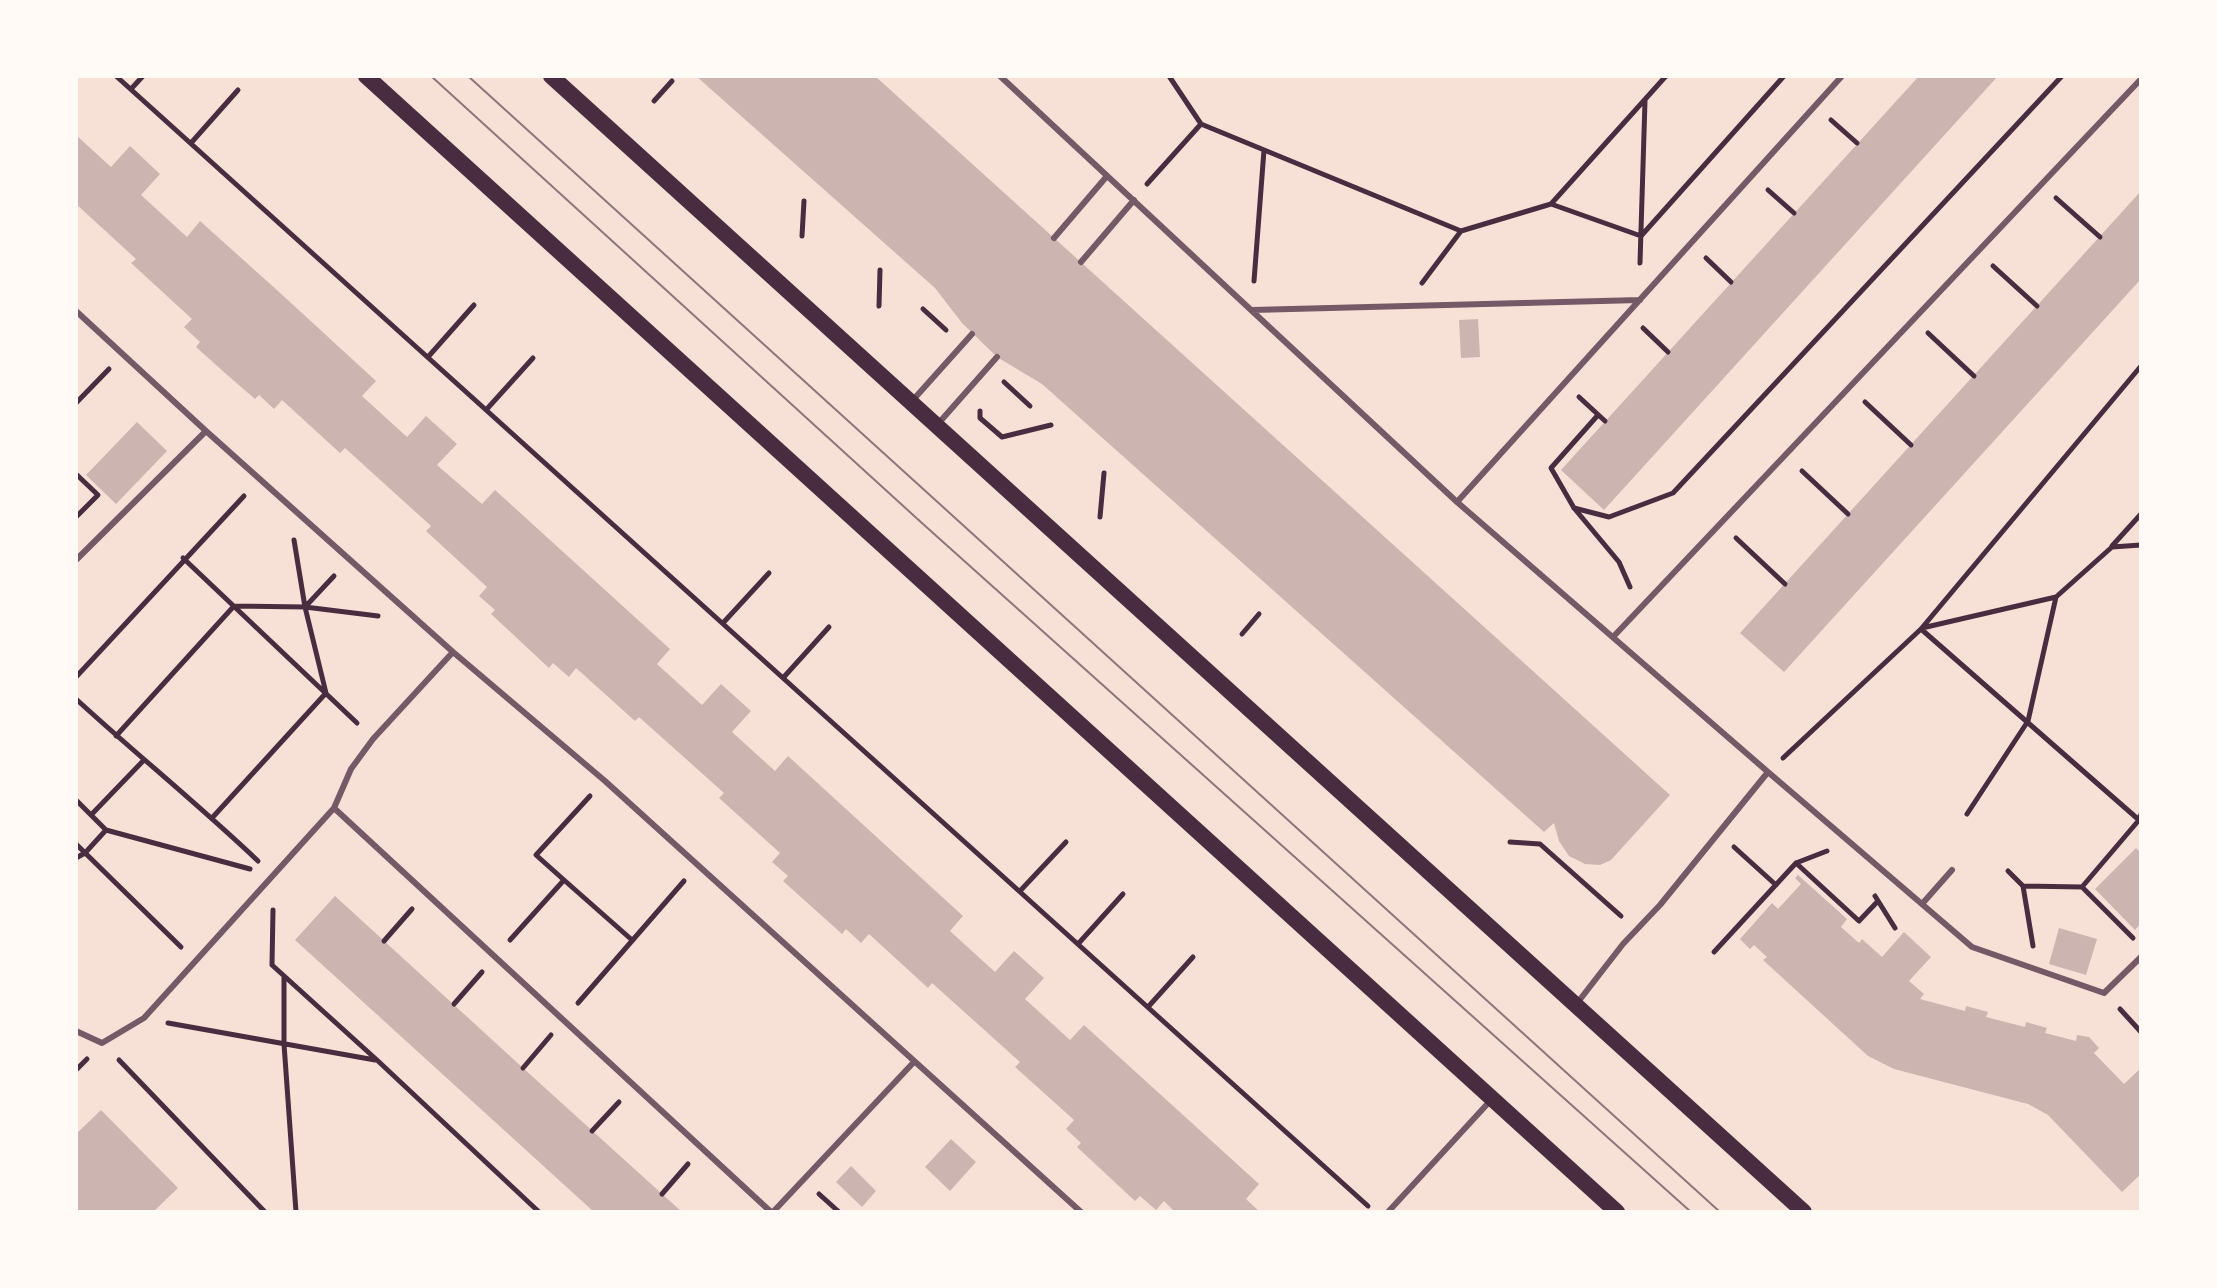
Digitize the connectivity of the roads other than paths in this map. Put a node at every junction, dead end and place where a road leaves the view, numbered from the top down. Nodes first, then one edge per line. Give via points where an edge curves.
1 (366, 76) edge
2 (551, 76) edge
3 (1000, 76) edge
4 (1842, 76) edge
5 (2141, 79) edge
6 (1107, 176) junction
7 (1134, 200) junction
8 (1054, 238) dead end
9 (1081, 262) dead end
10 (1640, 300) junction
11 (1252, 310) junction
12 (76, 311) edge
13 (972, 334) dead end
14 (997, 357) dead end
15 (911, 402) junction
16 (937, 425) junction
17 (206, 431) junction
18 (1457, 502) junction
19 (76, 560) edge
20 (1613, 637) junction
21 (453, 652) junction
22 (1768, 772) junction
23 (334, 808) junction
24 (1952, 870) dead end
25 (1922, 904) junction
26 (2141, 957) edge
27 (1576, 1005) junction
28 (76, 1031) edge
29 (913, 1063) junction
30 (1493, 1098) junction
31 (772, 1212) edge
32 (1081, 1212) edge
33 (1388, 1212) edge
34 (1617, 1212) edge
35 (1804, 1212) edge

1 - 30 main road
2 - 15 main road
3 - 6 lane
4 - 10 lane
5 - 20 lane
6 - 7 lane
6 - 8 lane
7 - 9 lane
7 - 11 lane
10 - 11 lane
10 - 18 lane
11 - 18 lane
12 - 17 lane
13 - 15 lane
14 - 16 lane
15 - 16 main road
16 - 27 main road
17 - 19 lane
17 - 21 lane
18 - 20 lane
20 - 22 lane
21 - 23 lane via 373,739 351,769
21 - 29 lane via 698,864
22 - 25 lane
22 - 27 lane
23 - 28 lane via 144,1018 102,1043
23 - 31 lane
24 - 25 lane
25 - 26 lane via 1972,947 2104,993
27 - 35 main road
29 - 31 lane
29 - 32 lane
30 - 33 lane
30 - 34 main road

